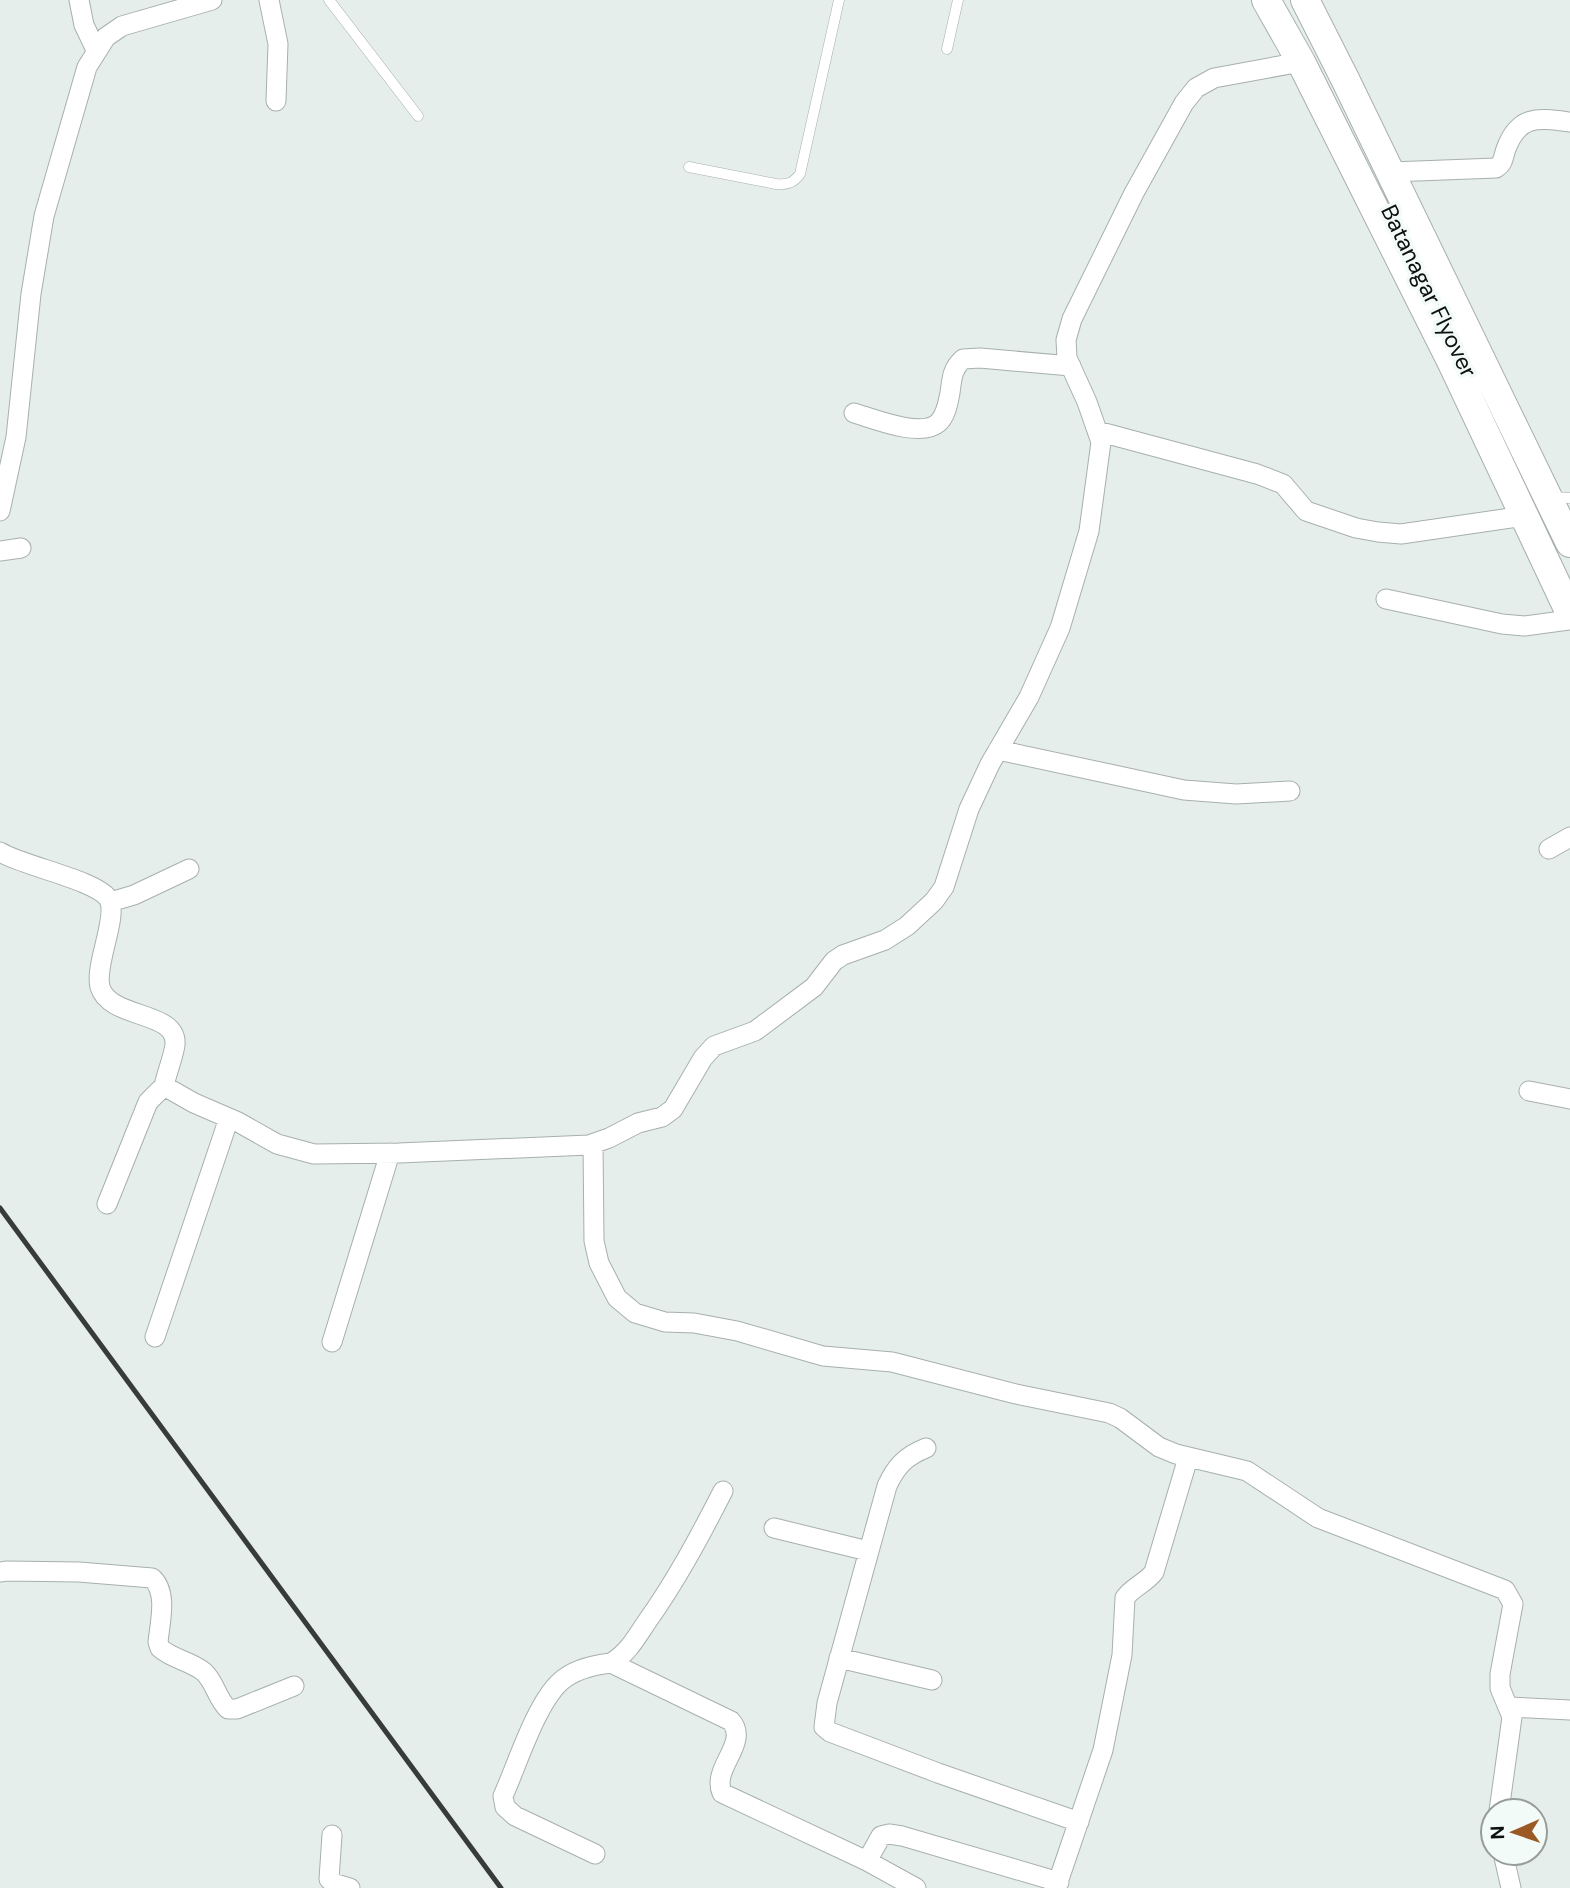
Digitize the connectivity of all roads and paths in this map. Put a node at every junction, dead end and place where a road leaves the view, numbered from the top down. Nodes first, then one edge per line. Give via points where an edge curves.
1 (79, 0) edge
2 (212, 0) edge
3 (269, 0) edge
4 (328, 0) edge
5 (839, 0) edge
6 (958, 0) edge
7 (1266, 0) edge
8 (1283, 0) edge
9 (1305, 0) edge
10 (947, 49) dead end
11 (96, 50) junction
12 (1301, 62) junction
13 (276, 101) dead end
14 (418, 116) dead end
15 (1570, 122) edge
16 (689, 167) dead end
17 (1391, 173) junction
18 (1071, 366) junction
19 (854, 413) dead end
20 (1097, 431) junction
21 (1559, 497) edge
22 (0, 511) edge
23 (1524, 516) junction
24 (1570, 544) edge
25 (21, 548) dead end
26 (0, 551) edge
27 (1570, 584) edge
28 (1386, 599) dead end
29 (1570, 613) edge
30 (1570, 620) edge
31 (998, 750) junction
32 (1290, 791) dead end
33 (1570, 837) edge
34 (1549, 849) dead end
35 (0, 852) edge
36 (189, 869) dead end
37 (110, 902) junction
38 (164, 1086) junction
39 (1529, 1091) dead end
40 (1570, 1098) edge
41 (229, 1118) junction
42 (593, 1144) junction
43 (390, 1153) junction
44 (107, 1204) dead end
45 (155, 1337) dead end
46 (332, 1342) dead end
47 (926, 1448) dead end
48 (1188, 1458) junction
49 (723, 1491) dead end
50 (774, 1528) dead end
51 (868, 1551) junction
52 (0, 1572) edge
53 (839, 1658) junction
54 (611, 1663) junction
55 (933, 1680) dead end
56 (294, 1686) dead end
57 (1509, 1707) junction
58 (1570, 1710) edge
59 (1501, 1797) edge
60 (1079, 1822) junction
61 (332, 1835) dead end
62 (595, 1854) dead end
63 (867, 1861) junction
64 (1506, 1867) edge
65 (1057, 1885) edge
66 (350, 1888) edge
67 (916, 1888) edge
68 (1511, 1888) edge

1 - 11 street
2 - 11 street via 122,26
3 - 13 street via 278,44
4 - 14 lane
5 - 16 lane via 800,174 794,182 776,184
6 - 10 lane
7 - 12 street
8 - 27 street, Batanagar Flyover
9 - 17 street
11 - 22 street via 87,67 44,216 16,438
12 - 18 street via 1214,78 1196,88 1184,103 1072,319 1066,341
12 - 23 street
15 - 17 street via 1527,121 1513,135 1502,164 1496,168
17 - 21 street
18 - 19 street via 963,359 953,368 946,411 939,423 927,429
18 - 20 street
20 - 23 street via 1258,474 1283,484 1306,511 1356,528 1401,534
20 - 31 street via 1101,442 1089,531 1060,628 1029,697
21 - 24 street
23 - 29 street
25 - 26 street
28 - 30 street via 1502,624
31 - 32 street via 1184,790 1236,794
31 - 42 street via 969,809 944,887 934,901 885,940 834,961 814,987 755,1031 714,1046 673,1109 662,1117
33 - 34 street
35 - 37 street via 71,877 105,894
36 - 37 street
37 - 38 street via 98,975 100,989 113,1005 168,1026 174,1035
38 - 41 street
38 - 44 street via 148,1102
39 - 40 street
41 - 43 street via 277,1144 314,1154
41 - 45 street
42 - 43 street
42 - 48 street via 594,1241 599,1263 617,1297 635,1313 665,1322 737,1331 823,1356 892,1362 1109,1413 1159,1447
43 - 46 street
47 - 51 street via 910,1454 891,1475
48 - 57 street via 1248,1471 1318,1518 1505,1590 1513,1604 1500,1688
48 - 60 street via 1154,1572 1125,1598 1122,1655 1112,1710
49 - 54 street via 653,1612 628,1650
50 - 51 street
51 - 53 street
52 - 56 street via 152,1578 159,1585 161,1601 160,1648 202,1670 228,1709
53 - 55 street
53 - 60 street via 824,1727
54 - 62 street via 573,1673 552,1691 503,1796 505,1807 515,1816
54 - 63 street via 737,1728 719,1777 722,1793
57 - 58 street
57 - 59 street
60 - 65 street
61 - 66 street via 329,1879
63 - 65 street via 881,1836 889,1834
63 - 67 street
64 - 68 street

